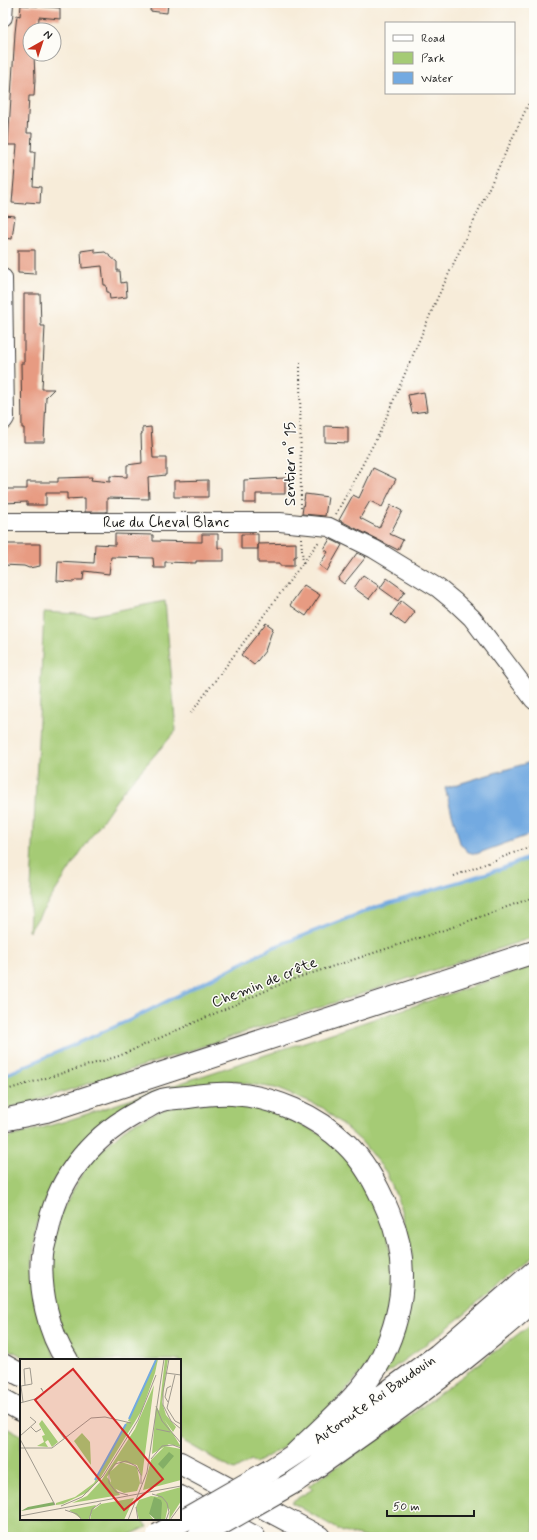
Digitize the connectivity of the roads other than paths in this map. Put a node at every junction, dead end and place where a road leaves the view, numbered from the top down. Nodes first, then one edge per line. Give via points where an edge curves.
1 (4, 3) edge
2 (3, 17) edge
3 (3, 278) edge
4 (3, 421) edge
5 (3, 522) edge
6 (534, 700) edge
7 (534, 952) edge
8 (3, 1120) edge
9 (534, 1272) edge
10 (534, 1300) edge
11 (534, 1308) edge
12 (512, 1319) junction
13 (66, 1359) edge
14 (3, 1365) edge
15 (20, 1374) edge
16 (3, 1400) edge
17 (20, 1409) edge
18 (296, 1453) junction
19 (181, 1464) edge
20 (181, 1498) edge
21 (156, 1536) edge
22 (198, 1537) edge
23 (254, 1537) edge
24 (319, 1537) edge

1 - 2 street
3 - 4 street
5 - 6 street, Rue du Cheval Blanc via 280,522 329,527 438,588 455,602 472,618
7 - 8 highway via 46,1111
9 - 18 highway, Autoroute Roi Baudouin via 438,1355 363,1410
10 - 12 highway
11 - 12 highway
12 - 22 highway, bridge via 443,1376 376,1426 296,1481
13 - 18 highway via 45,1308 42,1255 51,1213 68,1177 96,1140 125,1118 162,1100 232,1094 293,1108 347,1144 366,1168 380,1191 393,1221 400,1247 402,1279 401,1300 392,1332 380,1360 366,1381
14 - 15 highway
16 - 17 highway
18 - 21 highway, Autoroute Roi Baudouin, bridge via 272,1470
19 - 24 highway
20 - 23 highway

